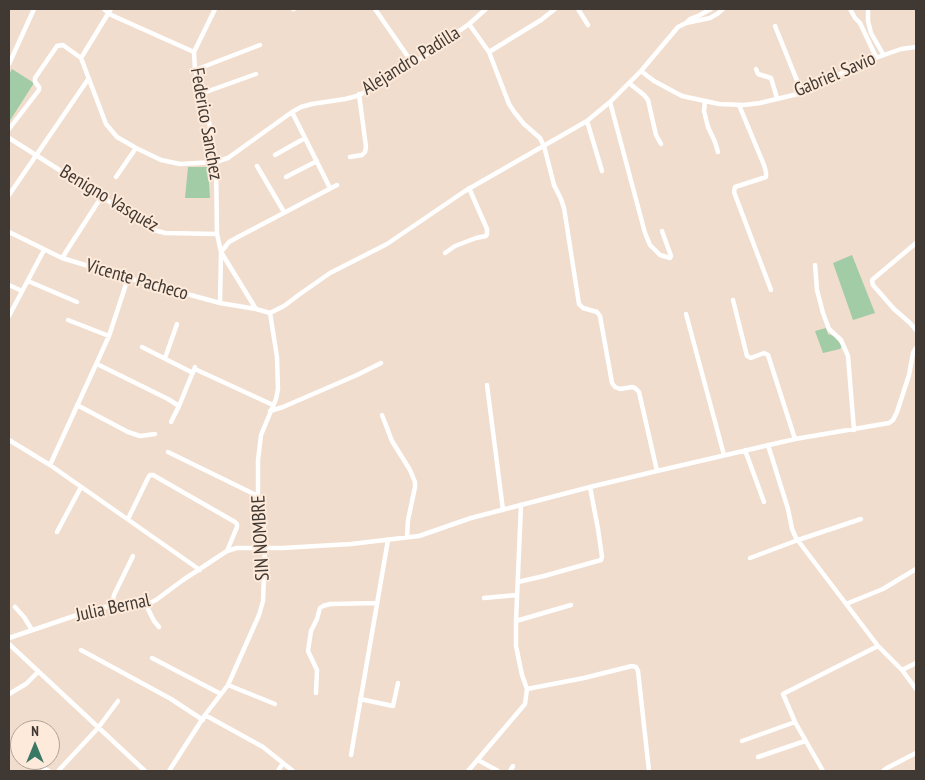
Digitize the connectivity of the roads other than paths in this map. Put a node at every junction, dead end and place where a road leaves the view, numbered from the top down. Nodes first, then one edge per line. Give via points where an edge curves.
1 (34, 9) edge
2 (104, 9) edge
3 (216, 9) edge
4 (374, 9) edge
5 (486, 9) edge
6 (555, 9) edge
7 (578, 9) edge
8 (711, 9) edge
9 (723, 9) edge
10 (850, 9) edge
11 (868, 9) edge
12 (110, 11) edge
13 (686, 23) junction
14 (469, 24) junction
15 (588, 25) dead end
16 (775, 26) dead end
17 (260, 45) dead end
18 (916, 47) edge
19 (194, 52) junction
20 (489, 52) junction
21 (883, 54) junction
22 (876, 57) junction
23 (81, 58) junction
24 (9, 64) edge
25 (413, 64) junction
26 (195, 70) junction
27 (756, 70) dead end
28 (641, 71) junction
29 (256, 74) dead end
30 (89, 78) junction
31 (630, 82) junction
32 (203, 93) junction
33 (802, 93) junction
34 (360, 94) junction
35 (777, 98) junction
36 (705, 101) junction
37 (610, 102) junction
38 (739, 105) junction
39 (292, 112) junction
40 (587, 121) junction
41 (9, 129) edge
42 (9, 138) edge
43 (306, 138) junction
44 (661, 144) dead end
45 (544, 146) junction
46 (136, 148) junction
47 (718, 152) dead end
48 (36, 155) junction
49 (275, 155) dead end
50 (350, 157) dead end
51 (317, 161) junction
52 (216, 162) junction
53 (257, 166) dead end
54 (602, 171) dead end
55 (116, 177) dead end
56 (286, 177) dead end
57 (336, 185) dead end
58 (330, 188) junction
59 (469, 188) junction
60 (10, 192) edge
61 (102, 196) junction
62 (284, 212) junction
63 (662, 231) dead end
64 (9, 232) edge
65 (217, 234) junction
66 (916, 243) edge
67 (44, 250) junction
68 (221, 252) junction
69 (445, 253) dead end
70 (62, 258) junction
71 (815, 266) dead end
72 (128, 278) junction
73 (28, 281) junction
74 (9, 285) edge
75 (772, 290) dead end
76 (22, 291) junction
77 (733, 300) dead end
78 (76, 302) dead end
79 (220, 303) junction
80 (256, 309) junction
81 (270, 313) junction
82 (686, 314) dead end
83 (9, 316) edge
84 (68, 320) dead end
85 (177, 324) dead end
86 (916, 330) edge
87 (109, 336) junction
88 (142, 347) dead end
89 (916, 348) edge
90 (165, 358) junction
91 (381, 363) dead end
92 (96, 364) junction
93 (195, 370) junction
94 (487, 385) dead end
95 (77, 405) junction
96 (273, 405) junction
97 (179, 406) junction
98 (270, 411) junction
99 (382, 416) dead end
100 (171, 422) dead end
101 (854, 430) junction
102 (155, 434) dead end
103 (795, 439) junction
104 (9, 440) edge
105 (768, 445) junction
106 (746, 450) junction
107 (168, 452) dead end
108 (724, 455) junction
109 (50, 466) junction
110 (656, 471) junction
111 (590, 486) junction
112 (80, 487) junction
113 (258, 496) junction
114 (764, 502) dead end
115 (521, 505) junction
116 (503, 510) junction
117 (128, 519) junction
118 (861, 519) dead end
119 (57, 532) dead end
120 (407, 537) junction
121 (388, 540) junction
122 (798, 540) junction
123 (265, 548) junction
124 (227, 551) junction
125 (133, 556) dead end
126 (750, 558) dead end
127 (916, 568) edge
128 (200, 570) junction
129 (518, 582) junction
130 (517, 594) junction
131 (484, 598) dead end
132 (377, 603) junction
133 (571, 604) dead end
134 (846, 604) junction
135 (146, 605) junction
136 (112, 606) junction
137 (15, 607) dead end
138 (516, 621) junction
139 (159, 627) dead end
140 (32, 630) junction
141 (9, 638) edge
142 (9, 644) edge
143 (878, 646) junction
144 (81, 650) dead end
145 (152, 658) dead end
146 (916, 664) edge
147 (902, 670) junction
148 (38, 672) junction
149 (398, 683) dead end
150 (228, 685) junction
151 (528, 689) junction
152 (916, 689) edge
153 (316, 693) dead end
154 (9, 694) edge
155 (221, 694) junction
156 (360, 700) junction
157 (118, 701) dead end
158 (275, 704) dead end
159 (204, 718) junction
160 (795, 722) junction
161 (98, 728) junction
162 (742, 741) dead end
163 (805, 741) junction
164 (916, 753) edge
165 (351, 755) dead end
166 (758, 757) dead end
167 (478, 760) junction
168 (283, 763) junction
169 (60, 769) edge
170 (145, 771) edge
171 (169, 771) edge
172 (278, 771) edge
173 (293, 771) edge
174 (468, 771) edge
175 (498, 771) edge
176 (649, 771) edge
177 (823, 771) edge
178 (883, 771) edge

1 - 24 street
2 - 12 street
3 - 19 street, Federico Sanchez
4 - 25 street
5 - 14 street
6 - 20 street
7 - 15 street
8 - 13 street
9 - 13 street via 710,18
10 - 22 street
11 - 21 street via 871,33
12 - 19 street
12 - 23 street
13 - 28 street via 678,27
14 - 20 street, Alejandro Padilla
14 - 25 street, Alejandro Padilla
16 - 33 street
17 - 26 street
18 - 21 street, Gabriel Savio
19 - 26 street, Federico Sanchez
20 - 45 street, Alejandro Padilla via 509,104
21 - 22 street, Gabriel Savio
22 - 33 street, Gabriel Savio
23 - 30 street, Alejandro Padilla
23 - 41 street via 63,45 57,46 35,78 39,90
25 - 34 street, Alejandro Padilla
26 - 32 street, Federico Sanchez
27 - 35 street via 758,74 771,78
28 - 31 street
28 - 36 street, Gabriel Savio via 682,96
29 - 32 street
30 - 46 street, Alejandro Padilla via 106,124 117,138
30 - 48 street
31 - 37 street
31 - 44 street via 648,100 656,136
32 - 52 street, Federico Sanchez
33 - 35 street, Gabriel Savio
34 - 39 street, Alejandro Padilla via 312,104
34 - 50 street via 366,147 362,155
35 - 38 street, Gabriel Savio
36 - 38 street, Gabriel Savio
36 - 47 street via 708,127
37 - 40 street
37 - 63 street via 645,233 650,246 660,255 670,258
38 - 75 street via 766,177 735,187 734,192
39 - 43 street
39 - 52 street, Alejandro Padilla via 228,158
40 - 45 street
40 - 54 street
42 - 48 street, Benigno Vasquéz
43 - 49 street
43 - 51 street
45 - 59 street
45 - 110 street via 564,208 579,304 600,316 612,383 620,389 632,387 639,392
46 - 52 street, Alejandro Padilla via 161,160 180,164
46 - 55 street
48 - 60 street
48 - 61 street, Benigno Vasquéz
51 - 56 street
51 - 58 street
52 - 65 street, Federico Sanchez
53 - 62 street
57 - 58 street
58 - 62 street
59 - 69 street via 487,234
59 - 81 street via 387,244 330,273
61 - 65 street, Benigno Vasquéz via 160,232
61 - 70 street
62 - 68 street via 229,242
64 - 67 street, Vicente Pacheco
65 - 68 street, Federico Sanchez
66 - 86 street via 872,280 894,309
67 - 70 street, Vicente Pacheco
67 - 73 street
68 - 79 street, Federico Sanchez
68 - 80 street
70 - 72 street, Vicente Pacheco
71 - 101 street via 823,313 829,329 842,340 848,356
72 - 79 street, Vicente Pacheco
72 - 87 street
73 - 76 street
73 - 78 street
74 - 76 street
76 - 83 street
77 - 103 street via 747,356 768,355
79 - 80 street, Vicente Pacheco
80 - 81 street, Vicente Pacheco
81 - 96 street, SIN NOMBRE via 278,376
82 - 108 street
84 - 87 street
85 - 90 street
87 - 92 street
88 - 90 street
89 - 101 street, Julia Bernal via 893,420
90 - 93 street
91 - 98 street
92 - 95 street
92 - 97 street
93 - 96 street
93 - 97 street
94 - 116 street
95 - 102 street via 128,432 140,436
95 - 109 street
96 - 98 street, SIN NOMBRE
97 - 100 street
98 - 113 street, SIN NOMBRE via 261,435
99 - 120 street via 414,482
101 - 103 street, Julia Bernal
103 - 105 street, Julia Bernal
104 - 109 street
105 - 106 street, Julia Bernal
105 - 122 street
106 - 108 street, Julia Bernal
106 - 114 street
107 - 113 street
108 - 110 street, Julia Bernal
109 - 112 street
110 - 111 street, Julia Bernal
111 - 115 street, Julia Bernal
111 - 129 street via 601,560
112 - 117 street
112 - 119 street
113 - 123 street, SIN NOMBRE
115 - 116 street, Julia Bernal
115 - 129 street
116 - 120 street, Julia Bernal
117 - 124 street via 148,478 153,475 235,522 237,527
117 - 128 street
118 - 122 street
120 - 121 street, Julia Bernal
121 - 123 street, Julia Bernal
121 - 132 street
122 - 126 street
122 - 134 street
123 - 124 street, Julia Bernal
123 - 150 street, SIN NOMBRE via 263,601
124 - 128 street, Julia Bernal
125 - 136 street
127 - 134 street via 883,589
128 - 135 street, Julia Bernal
129 - 130 street
130 - 131 street
130 - 138 street
132 - 153 street via 330,604 320,608 308,651 317,670
132 - 156 street
133 - 138 street
134 - 143 street
135 - 136 street, Julia Bernal
135 - 139 street
136 - 140 street, Julia Bernal
137 - 140 street
138 - 151 street via 516,646
140 - 141 street, Julia Bernal
142 - 148 street
143 - 147 street
143 - 160 street via 784,692
144 - 159 street
145 - 155 street
146 - 147 street
147 - 152 street
148 - 154 street
148 - 161 street
149 - 156 street via 393,706
150 - 155 street, SIN NOMBRE
150 - 158 street
151 - 167 street via 524,704
151 - 176 street via 636,667
155 - 159 street, SIN NOMBRE
156 - 165 street
157 - 161 street
159 - 168 street via 256,742
159 - 171 street, SIN NOMBRE
160 - 162 street
160 - 163 street
161 - 169 street
161 - 170 street
163 - 166 street
163 - 177 street
164 - 178 street
167 - 174 street
167 - 175 street
168 - 172 street
168 - 173 street

